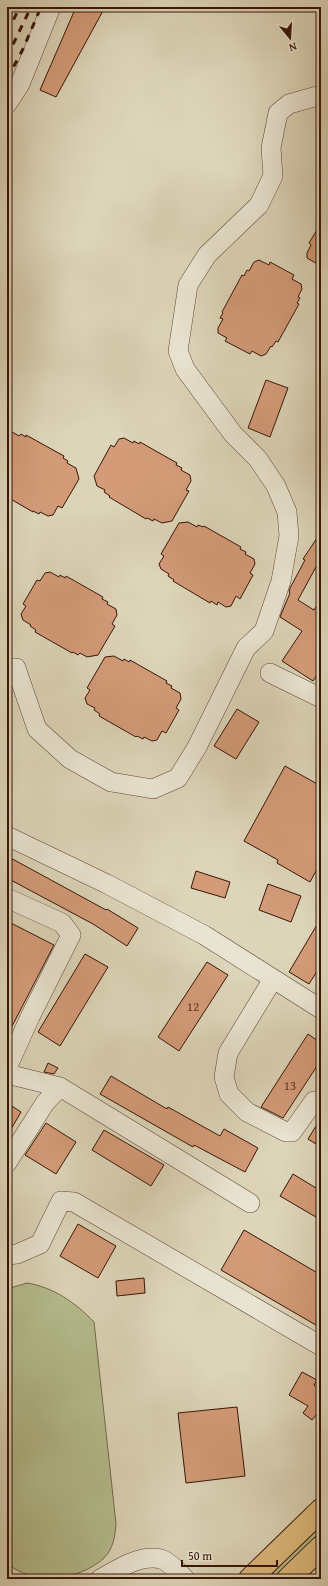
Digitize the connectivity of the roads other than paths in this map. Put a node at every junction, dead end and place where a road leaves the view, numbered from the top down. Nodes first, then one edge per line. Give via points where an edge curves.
1 (51, 7) edge
2 (321, 95) edge
3 (7, 104) edge
4 (7, 668) edge
5 (270, 673) dead end
6 (321, 698) edge
7 (7, 836) edge
8 (7, 898) edge
9 (273, 979) junction
10 (321, 1008) edge
11 (7, 1068) edge
12 (7, 1074) edge
13 (60, 1087) junction
14 (321, 1101) edge
15 (7, 1163) edge
16 (250, 1203) dead end
17 (7, 1254) edge
18 (321, 1346) edge
19 (321, 1510) edge
20 (321, 1547) edge
21 (100, 1579) edge
22 (186, 1579) edge
23 (250, 1579) edge
24 (288, 1579) edge

1 - 3 street via 20,84
2 - 4 street via 289,104 278,113 272,148 273,176 259,205 207,255 188,285 178,351 185,369 232,434 262,465 276,486 287,512 289,536 281,581 264,631 246,648 197,748 178,778 153,789 111,782 70,759 37,729 16,668
5 - 6 street
7 - 9 street via 107,884 204,935
8 - 11 street via 62,923 71,935
9 - 10 street
9 - 14 street via 228,1053 224,1076 229,1094 247,1112 286,1132 292,1132 314,1101
12 - 13 street
13 - 15 street via 45,1103
13 - 16 street
17 - 18 street via 17,1254 40,1244 61,1201 74,1202
19 - 23 main road
20 - 24 main road
21 - 22 street via 142,1558 162,1559

